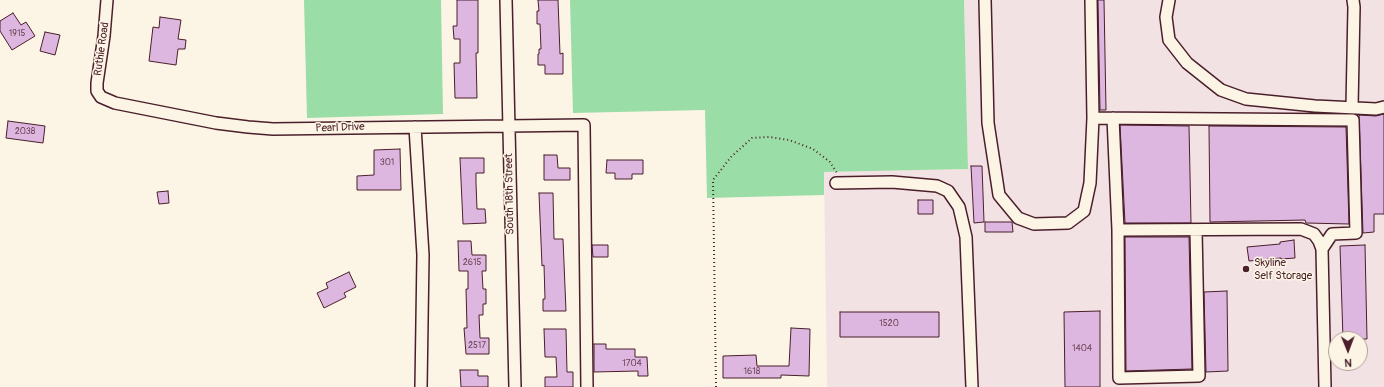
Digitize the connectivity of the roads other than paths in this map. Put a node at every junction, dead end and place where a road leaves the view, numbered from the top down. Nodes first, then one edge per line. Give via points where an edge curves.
1 (107, 0) edge
2 (506, 0) edge
3 (985, 0) edge
4 (1091, 0) edge
5 (1169, 0) edge
6 (1353, 0) edge
7 (101, 97) joint
8 (1384, 107) edge
9 (1352, 108) junction
10 (1093, 118) junction
11 (1113, 118) junction
12 (509, 126) junction
13 (415, 127) junction
14 (840, 183) road end
15 (1118, 230) junction
16 (1196, 230) junction
17 (1322, 249) junction
18 (421, 387) edge
19 (515, 387) edge
20 (587, 387) edge
21 (972, 387) edge
22 (1325, 387) edge

1 - 7 street, Ruthie Road via 97,83 97,91
2 - 12 street, South 18th Street
3 - 10 street via 988,123 999,195 1018,218 1034,224 1068,223 1084,211 1090,183
4 - 10 street
5 - 9 street via 1166,17 1170,40 1187,63 1221,90 1246,99
6 - 9 street
7 - 13 street, Pearl Drive via 115,103 248,128
8 - 9 street
10 - 11 street
11 - 15 street
11 - 17 street via 1354,120 1356,233 1332,234
12 - 13 street, Pearl Drive
12 - 19 street, South 18th Street
12 - 20 street, Pearl Drive via 584,124
13 - 18 street via 423,255
14 - 21 street via 892,182 937,186 948,191 959,207 966,236
15 - 16 street
15 - 16 street via 1118,378 1199,376
16 - 17 street via 1301,229 1314,234
17 - 22 street

